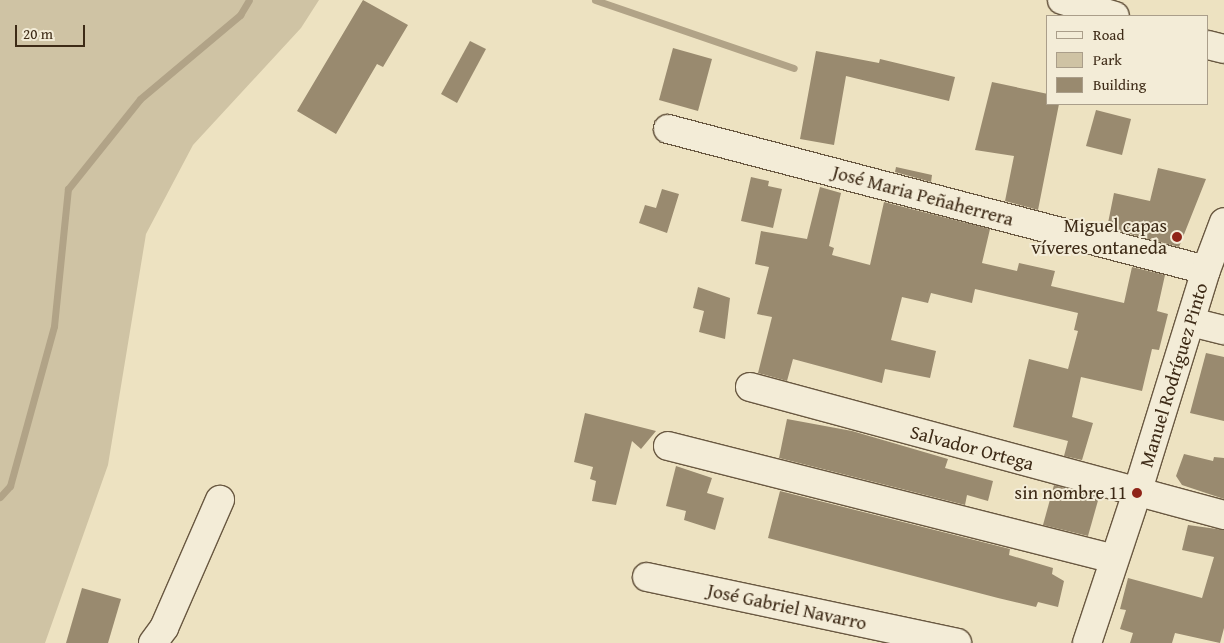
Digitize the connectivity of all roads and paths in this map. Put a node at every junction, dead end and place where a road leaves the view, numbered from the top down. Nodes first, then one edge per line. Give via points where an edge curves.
1 (1062, 0) edge
2 (1112, 15) edge
3 (1209, 45) edge
4 (1224, 50) edge
5 (668, 129) dead end
6 (1224, 222) edge
7 (1206, 270) junction
8 (1191, 322) junction
9 (1224, 330) edge
10 (750, 387) dead end
11 (668, 446) dead end
12 (1138, 493) junction
13 (220, 500) dead end
14 (1224, 515) edge
15 (1114, 559) junction
16 (647, 577) dead end
17 (154, 643) edge
18 (956, 643) edge
19 (1087, 643) edge

1 - 2 street
3 - 4 street
5 - 7 street, José Maria Peñaherrera
6 - 7 street, Manuel Rodríguez Pinto
7 - 8 street, Manuel Rodríguez Pinto
8 - 9 street
8 - 12 street, Manuel Rodríguez Pinto
10 - 12 street, Salvador Ortega
11 - 15 street
12 - 14 street, Salvador Ortega
12 - 15 street, Manuel Rodríguez Pinto
13 - 17 street via 164,628
15 - 19 street, Manuel Rodríguez Pinto
16 - 18 street, José Gabriel Navarro

